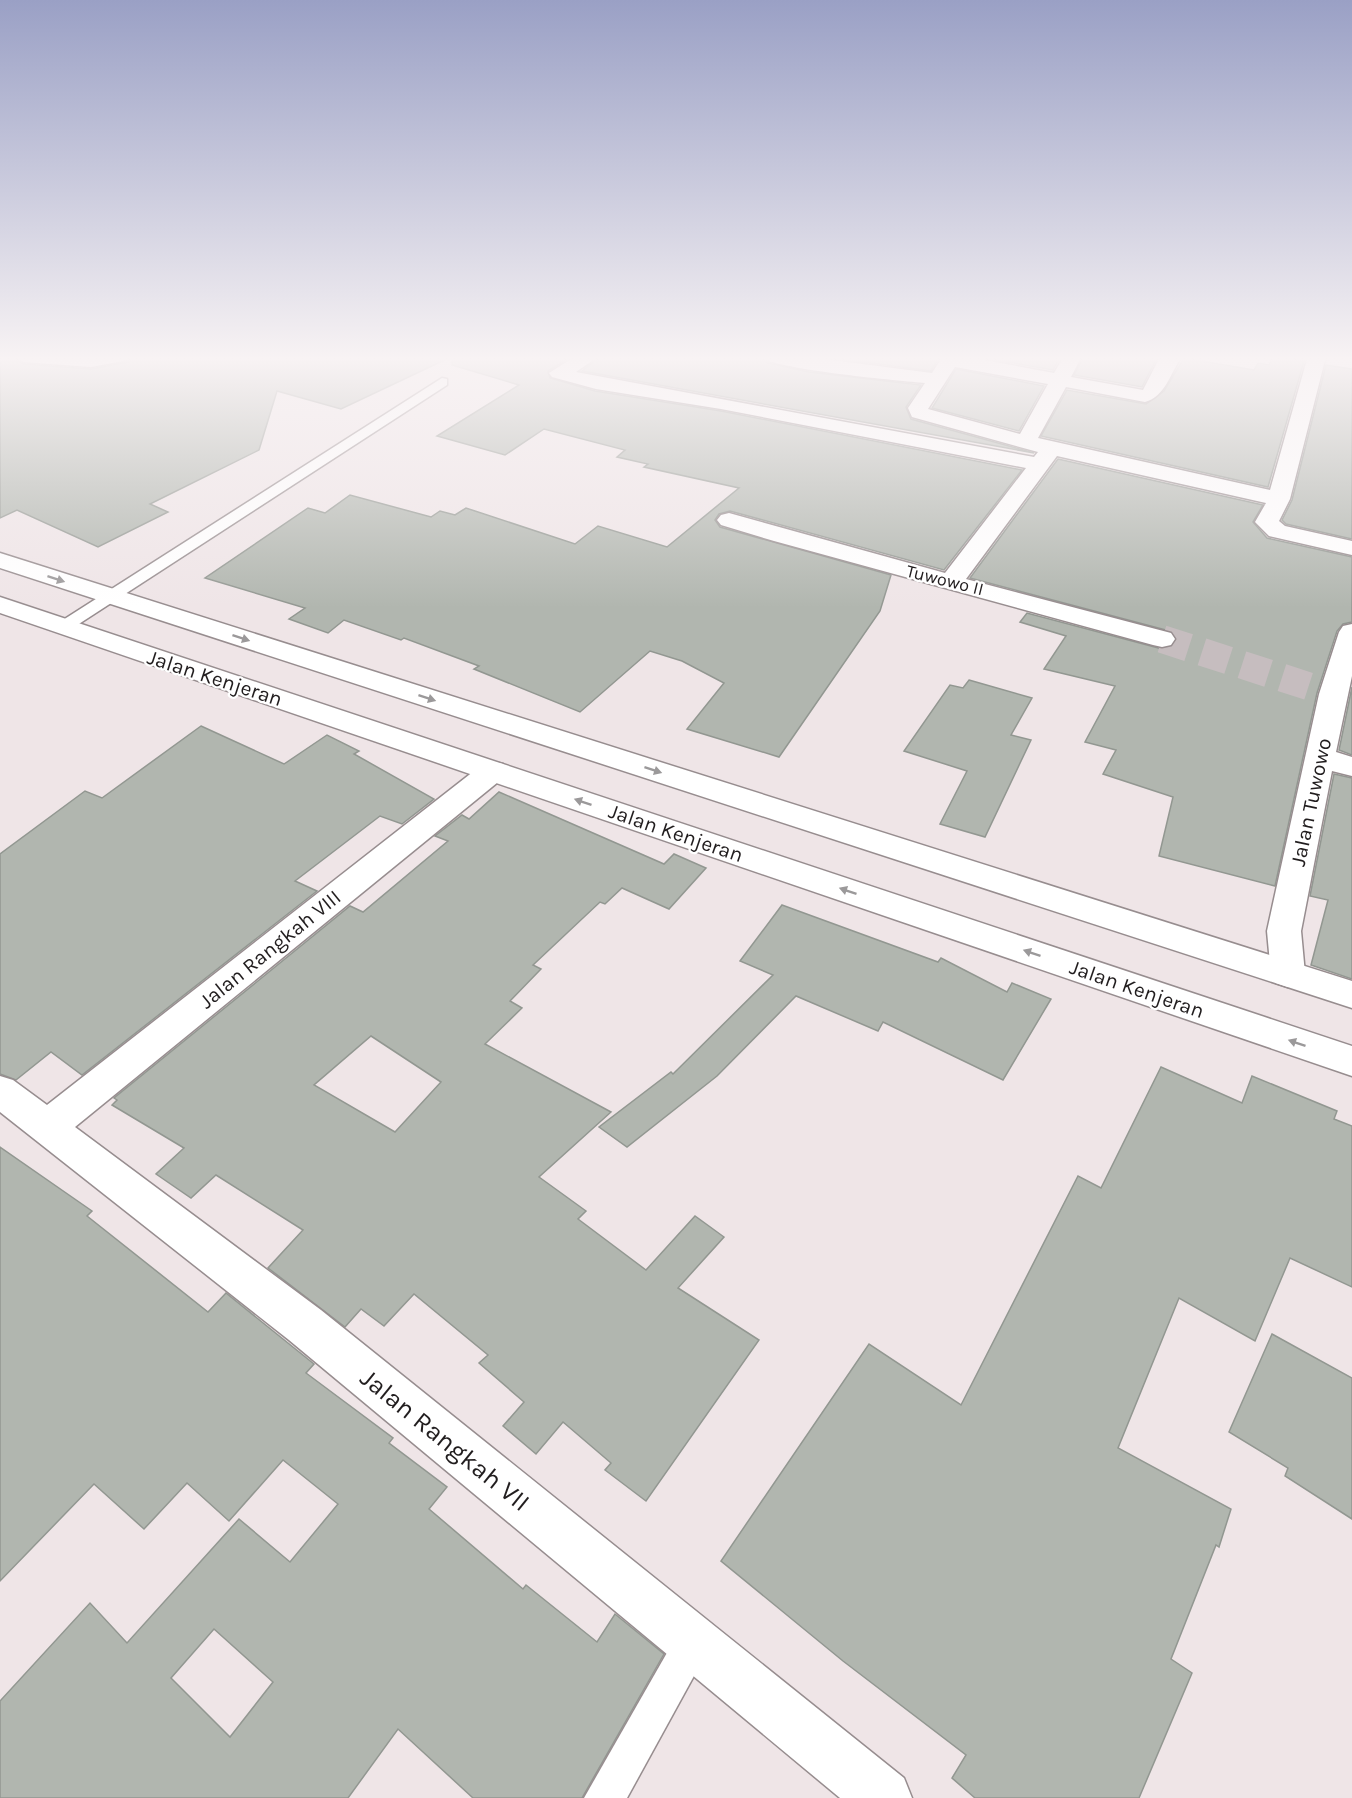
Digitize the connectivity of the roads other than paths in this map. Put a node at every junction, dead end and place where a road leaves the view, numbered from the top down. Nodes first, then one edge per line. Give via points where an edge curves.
1 (351, 440) edge
2 (952, 440) edge
3 (1027, 440) edge
4 (1295, 440) edge
5 (1046, 455) junction
6 (1279, 499) junction
7 (729, 520) dead end
8 (1352, 548) edge
9 (0, 560) edge
10 (952, 581) junction
11 (108, 595) junction
12 (0, 605) edge
13 (61, 627) junction
14 (1162, 639) tunnel mouth
15 (1349, 648) edge
16 (1320, 758) junction
17 (1352, 767) edge
18 (493, 771) junction
19 (1288, 974) junction
20 (1352, 995) edge
21 (1352, 1061) edge
22 (0, 1091) edge
23 (47, 1127) junction
24 (693, 1643) junction
25 (604, 1798) edge
26 (884, 1798) edge

1 - 11 lane
2 - 5 main road
3 - 5 main road
4 - 6 main road
5 - 6 main road via 1125,466
5 - 10 main road
6 - 8 main road via 1267,522 1270,528
7 - 10 main road, Tuwowo II via 863,561
9 -> 11 main road
10 - 14 main road, Tuwowo II
11 - 13 lane
11 -> 19 main road
12 - 13 main road, Jalan Kenjeran
13 - 18 main road, Jalan Kenjeran
15 - 16 main road, Jalan Tuwowo via 1322,691
16 - 17 main road
16 - 19 main road, Jalan Tuwowo via 1284,931
21 -> 18 main road, Jalan Kenjeran
18 - 23 main road, Jalan Rangkah VIII
19 - 20 main road
22 - 23 main road, Jalan Rangkah VII
23 - 24 main road, Jalan Rangkah VII via 305,1325
24 - 25 lane
24 - 26 main road, Jalan Rangkah VII

